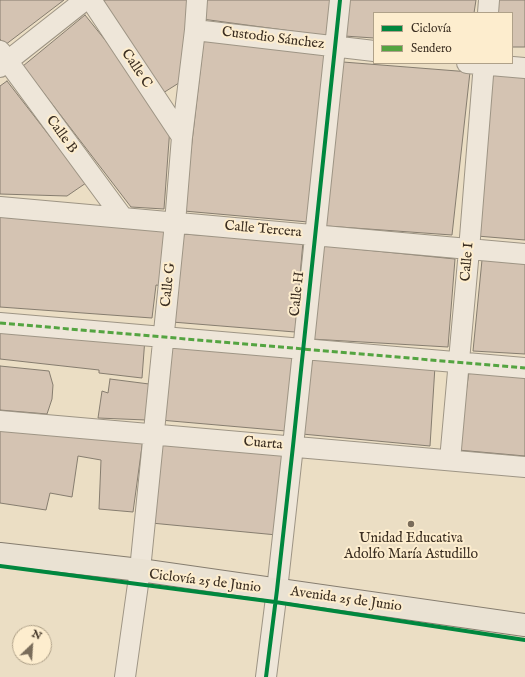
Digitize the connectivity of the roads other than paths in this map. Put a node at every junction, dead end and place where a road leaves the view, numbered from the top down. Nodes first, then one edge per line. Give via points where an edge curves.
1 (86, 0) edge
2 (90, 0) edge
3 (197, 0) edge
4 (340, 0) edge
5 (489, 0) edge
6 (488, 12) edge
7 (195, 30) junction
8 (335, 46) junction
9 (373, 51) edge
10 (2, 60) edge
11 (478, 64) edge
12 (525, 68) edge
13 (182, 137) junction
14 (0, 208) edge
15 (123, 218) junction
16 (175, 223) junction
17 (315, 235) junction
18 (469, 250) junction
19 (525, 254) edge
20 (0, 322) edge
21 (163, 336) junction
22 (303, 348) junction
23 (459, 362) junction
24 (525, 368) edge
25 (0, 421) edge
26 (154, 434) junction
27 (293, 446) junction
28 (450, 460) junction
29 (525, 467) edge
30 (0, 554) edge
31 (140, 570) junction
32 (277, 590) junction
33 (525, 625) edge
34 (125, 677) edge
35 (266, 677) edge

1 - 10 street
2 - 13 street, Calle C
3 - 7 street, Calle G
4 - 8 street, Calle H
5 - 6 street
7 - 8 street, Custodio Sánchez
7 - 13 street, Calle G
8 - 9 street, Custodio Sánchez
8 - 17 street, Calle H
10 - 15 street, Calle B
11 - 12 street
11 - 18 street, Calle I
13 - 16 street, Calle G
14 - 15 street, Calle Tercera
15 - 16 street, Calle Tercera
16 - 17 street, Calle Tercera
16 - 21 street, Calle G
17 - 18 street, Calle Tercera
17 - 22 street, Calle H
18 - 19 street, Calle Tercera
18 - 23 street, Calle I
20 - 21 street
21 - 22 street
21 - 26 street, Calle G
22 - 23 street
22 - 27 street, Calle H
23 - 24 street
23 - 28 street, Calle I
25 - 26 street, Cuarta
26 - 27 street, Cuarta
26 - 31 street, Calle G
27 - 28 street, Cuarta
27 - 32 street, Calle H
28 - 29 street, Cuarta
30 - 31 highway, Avenida 25 de Junio
31 - 32 highway, Avenida 25 de Junio
31 - 34 street, Calle G
32 - 33 highway, Avenida 25 de Junio
32 - 35 street, Calle H

